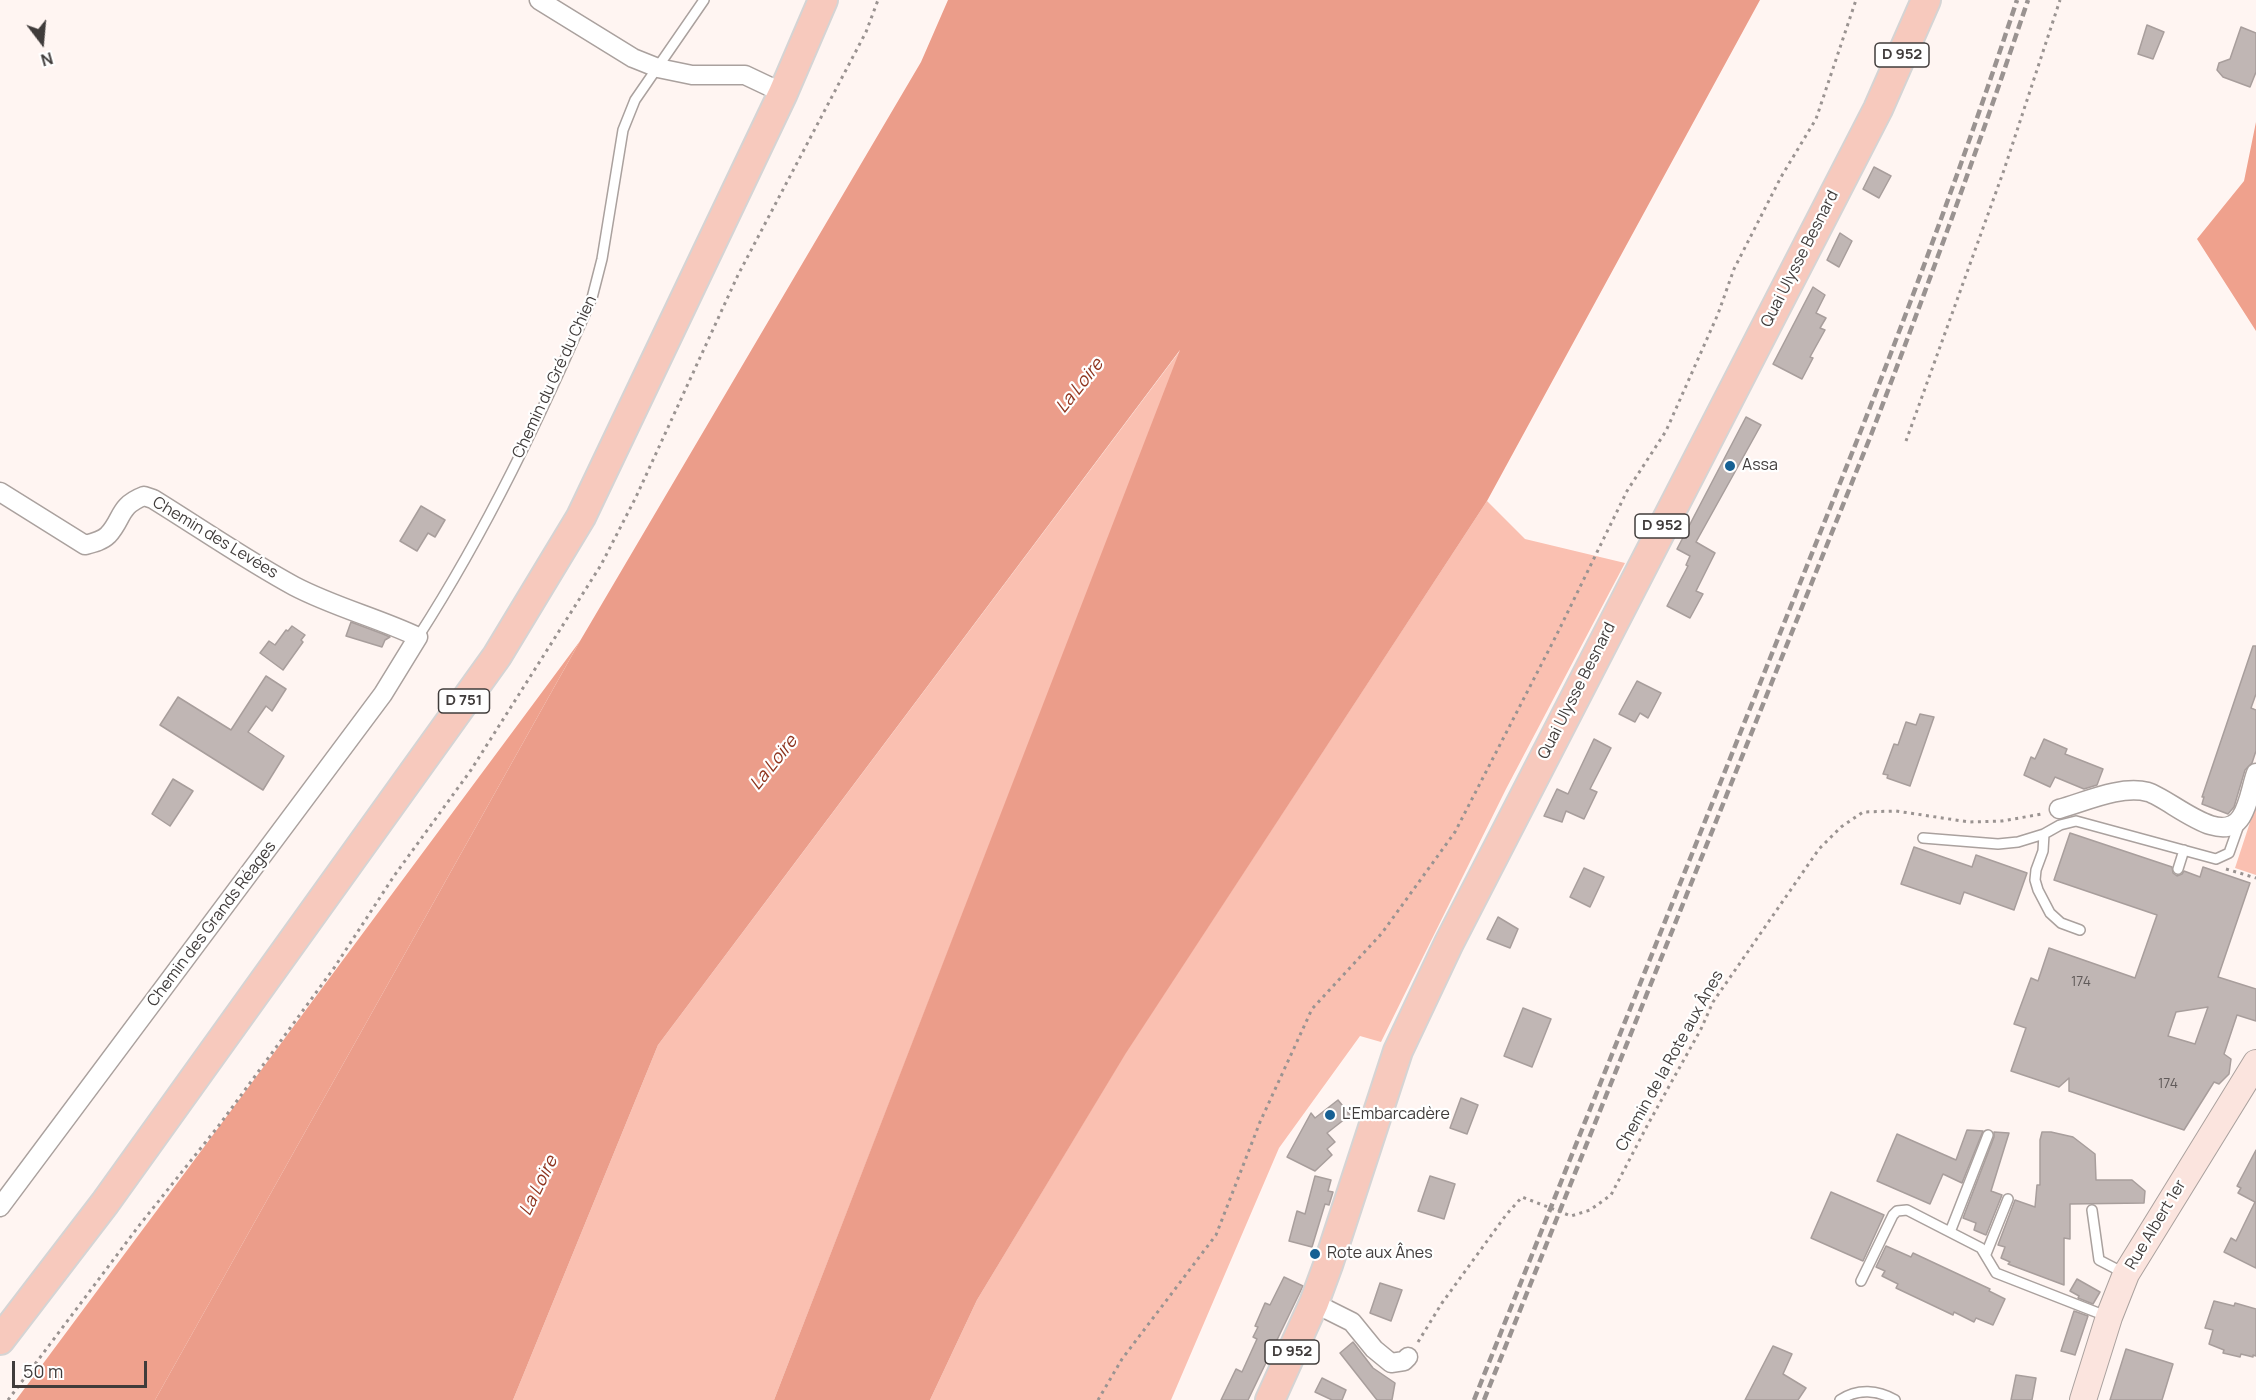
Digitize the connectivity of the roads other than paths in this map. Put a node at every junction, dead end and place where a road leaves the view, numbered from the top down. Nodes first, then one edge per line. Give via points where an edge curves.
1 (538, 0) edge
2 (704, 0) edge
3 (823, 0) edge
4 (1926, 0) edge
5 (658, 68) junction
6 (783, 93) junction
7 (0, 492) edge
8 (418, 637) junction
9 (2256, 773) edge
10 (2059, 809) road end
11 (2241, 817) junction
12 (2044, 834) junction
13 (1923, 838) dead end
14 (2184, 850) junction
15 (2178, 869) dead end
16 (2080, 930) dead end
17 (2256, 1063) edge
18 (1988, 1135) dead end
19 (2008, 1199) dead end
20 (0, 1207) edge
21 (2092, 1210) dead end
22 (1950, 1232) junction
23 (1986, 1254) junction
24 (2126, 1274) junction
25 (1861, 1281) dead end
26 (1314, 1303) junction
27 (2109, 1317) junction
28 (0, 1340) edge
29 (1408, 1357) road end
30 (1270, 1400) edge
31 (1840, 1400) edge
32 (1895, 1400) edge
33 (2083, 1400) edge

1 - 5 street via 633,58
2 - 5 lane, Chemin du Gré du Chien
3 - 6 main road, D 751
4 - 26 main road, Quai Ulysse Besnard / D 952 via 1878,109 1413,1018 1398,1051
5 - 6 street via 692,75 745,75
5 - 8 lane, Chemin du Gré du Chien via 635,100 622,130 610,215 592,298 484,527
6 - 28 main road, D 751 via 581,517 496,656 105,1203
7 - 8 street, Chemin des Levées via 85,545 108,535 127,505 144,496 153,499 294,586
8 - 20 street, Chemin des Grands Réages via 383,694
9 - 11 street
10 - 11 street via 2129,791 2148,792 2209,825 2223,828
11 - 14 lane via 2229,853 2223,858
12 - 13 lane via 1998,844
12 - 14 lane via 2076,821
12 - 16 lane via 2036,870 2038,890 2050,913 2061,923
14 - 15 lane
17 - 24 street, Rue Albert 1er
18 - 22 lane
19 - 23 lane
21 - 24 lane via 2099,1260
22 - 23 lane
22 - 25 lane via 1907,1210 1897,1210
23 - 27 lane via 1996,1273
24 - 27 street, Rue Albert 1er
26 - 29 street via 1352,1322 1391,1363
26 - 30 main road, Quai Ulysse Besnard / D 952
27 - 33 street, Rue Albert 1er
31 - 32 lane via 1869,1390

